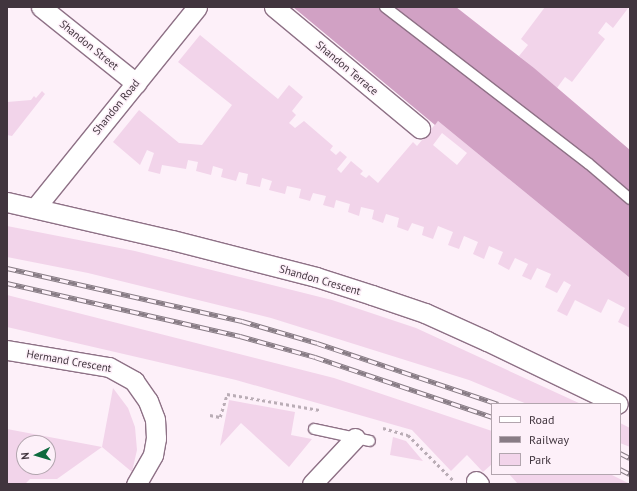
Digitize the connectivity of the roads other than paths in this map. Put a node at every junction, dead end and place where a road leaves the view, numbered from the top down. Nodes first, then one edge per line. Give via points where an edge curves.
1 (41, 7) edge
2 (197, 7) edge
3 (274, 7) edge
4 (385, 7) edge
5 (136, 83) junction
6 (420, 128) dead end
7 (630, 199) edge
8 (7, 202) edge
9 (35, 208) junction
10 (7, 350) edge
11 (616, 403) edge
12 (314, 429) dead end
13 (363, 440) joint
14 (136, 484) edge
15 (312, 484) edge

1 - 5 street, Shandon Street
2 - 5 street, Shandon Road
3 - 6 street, Shandon Terrace
4 - 7 lane via 589,164
5 - 9 street, Shandon Road
8 - 9 street, Shandon Crescent
9 - 11 street, Shandon Crescent via 233,256 372,295 425,313
10 - 14 street, Hermand Crescent via 109,367 134,381 148,401 155,419 156,438 153,455
12 - 13 lane
13 - 15 street

